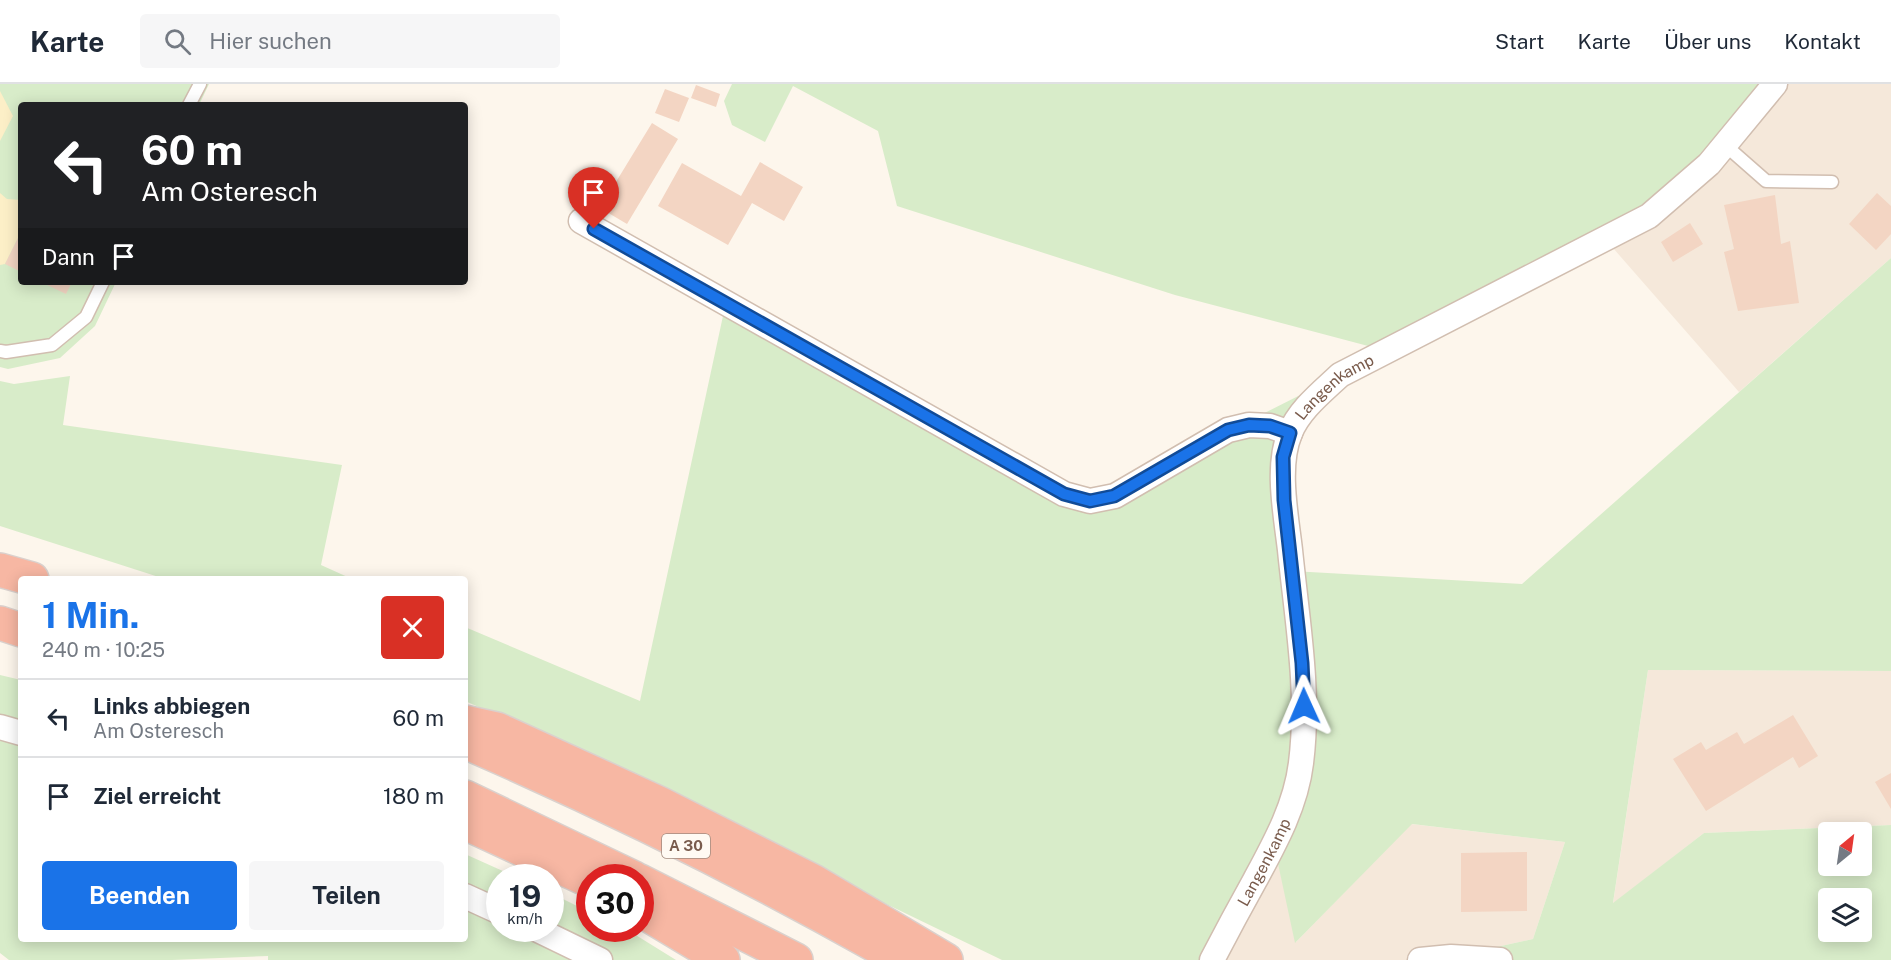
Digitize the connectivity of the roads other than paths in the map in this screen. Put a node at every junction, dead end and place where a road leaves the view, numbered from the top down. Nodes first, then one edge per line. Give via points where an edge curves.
1 (200, 84) edge
2 (1775, 84) edge
3 (191, 102) edge
4 (1725, 145) junction
5 (1832, 182) dead end
6 (581, 221) dead end
7 (102, 285) edge
8 (0, 351) edge
9 (1290, 433) junction
10 (0, 570) edge
11 (21, 576) edge
12 (0, 623) edge
13 (18, 629) edge
14 (468, 723) edge
15 (0, 728) edge
16 (18, 732) edge
17 (468, 743) edge
18 (468, 798) edge
19 (468, 824) edge
20 (605, 864) edge
21 (576, 875) edge
22 (654, 888) edge
23 (468, 897) edge
24 (486, 906) edge
25 (654, 918) edge
26 (563, 942) edge
27 (600, 960) edge
28 (723, 960) edge
29 (796, 960) edge
30 (901, 960) edge
31 (946, 960) edge
32 (1212, 960) edge
33 (1420, 960) edge
34 (1500, 960) edge

1 - 3 lane
2 - 4 street, Langenkamp
4 - 5 lane via 1766,181
4 - 9 street, Langenkamp via 1649,216 1340,375 1303,411
6 - 9 street via 1064,494 1090,501 1114,496 1228,430 1270,426
7 - 8 lane via 86,317 52,345
9 - 32 street, Langenkamp via 1283,457 1284,500 1302,663 1301,765 1291,806 1274,844
10 - 11 highway
12 - 13 highway
14 - 31 highway via 497,729 669,808 813,881
15 - 16 street
17 - 30 highway, A 30 via 749,877
18 - 20 highway
19 - 21 highway
22 - 29 highway
23 - 24 street
25 - 28 highway
26 - 27 street
33 - 34 street

